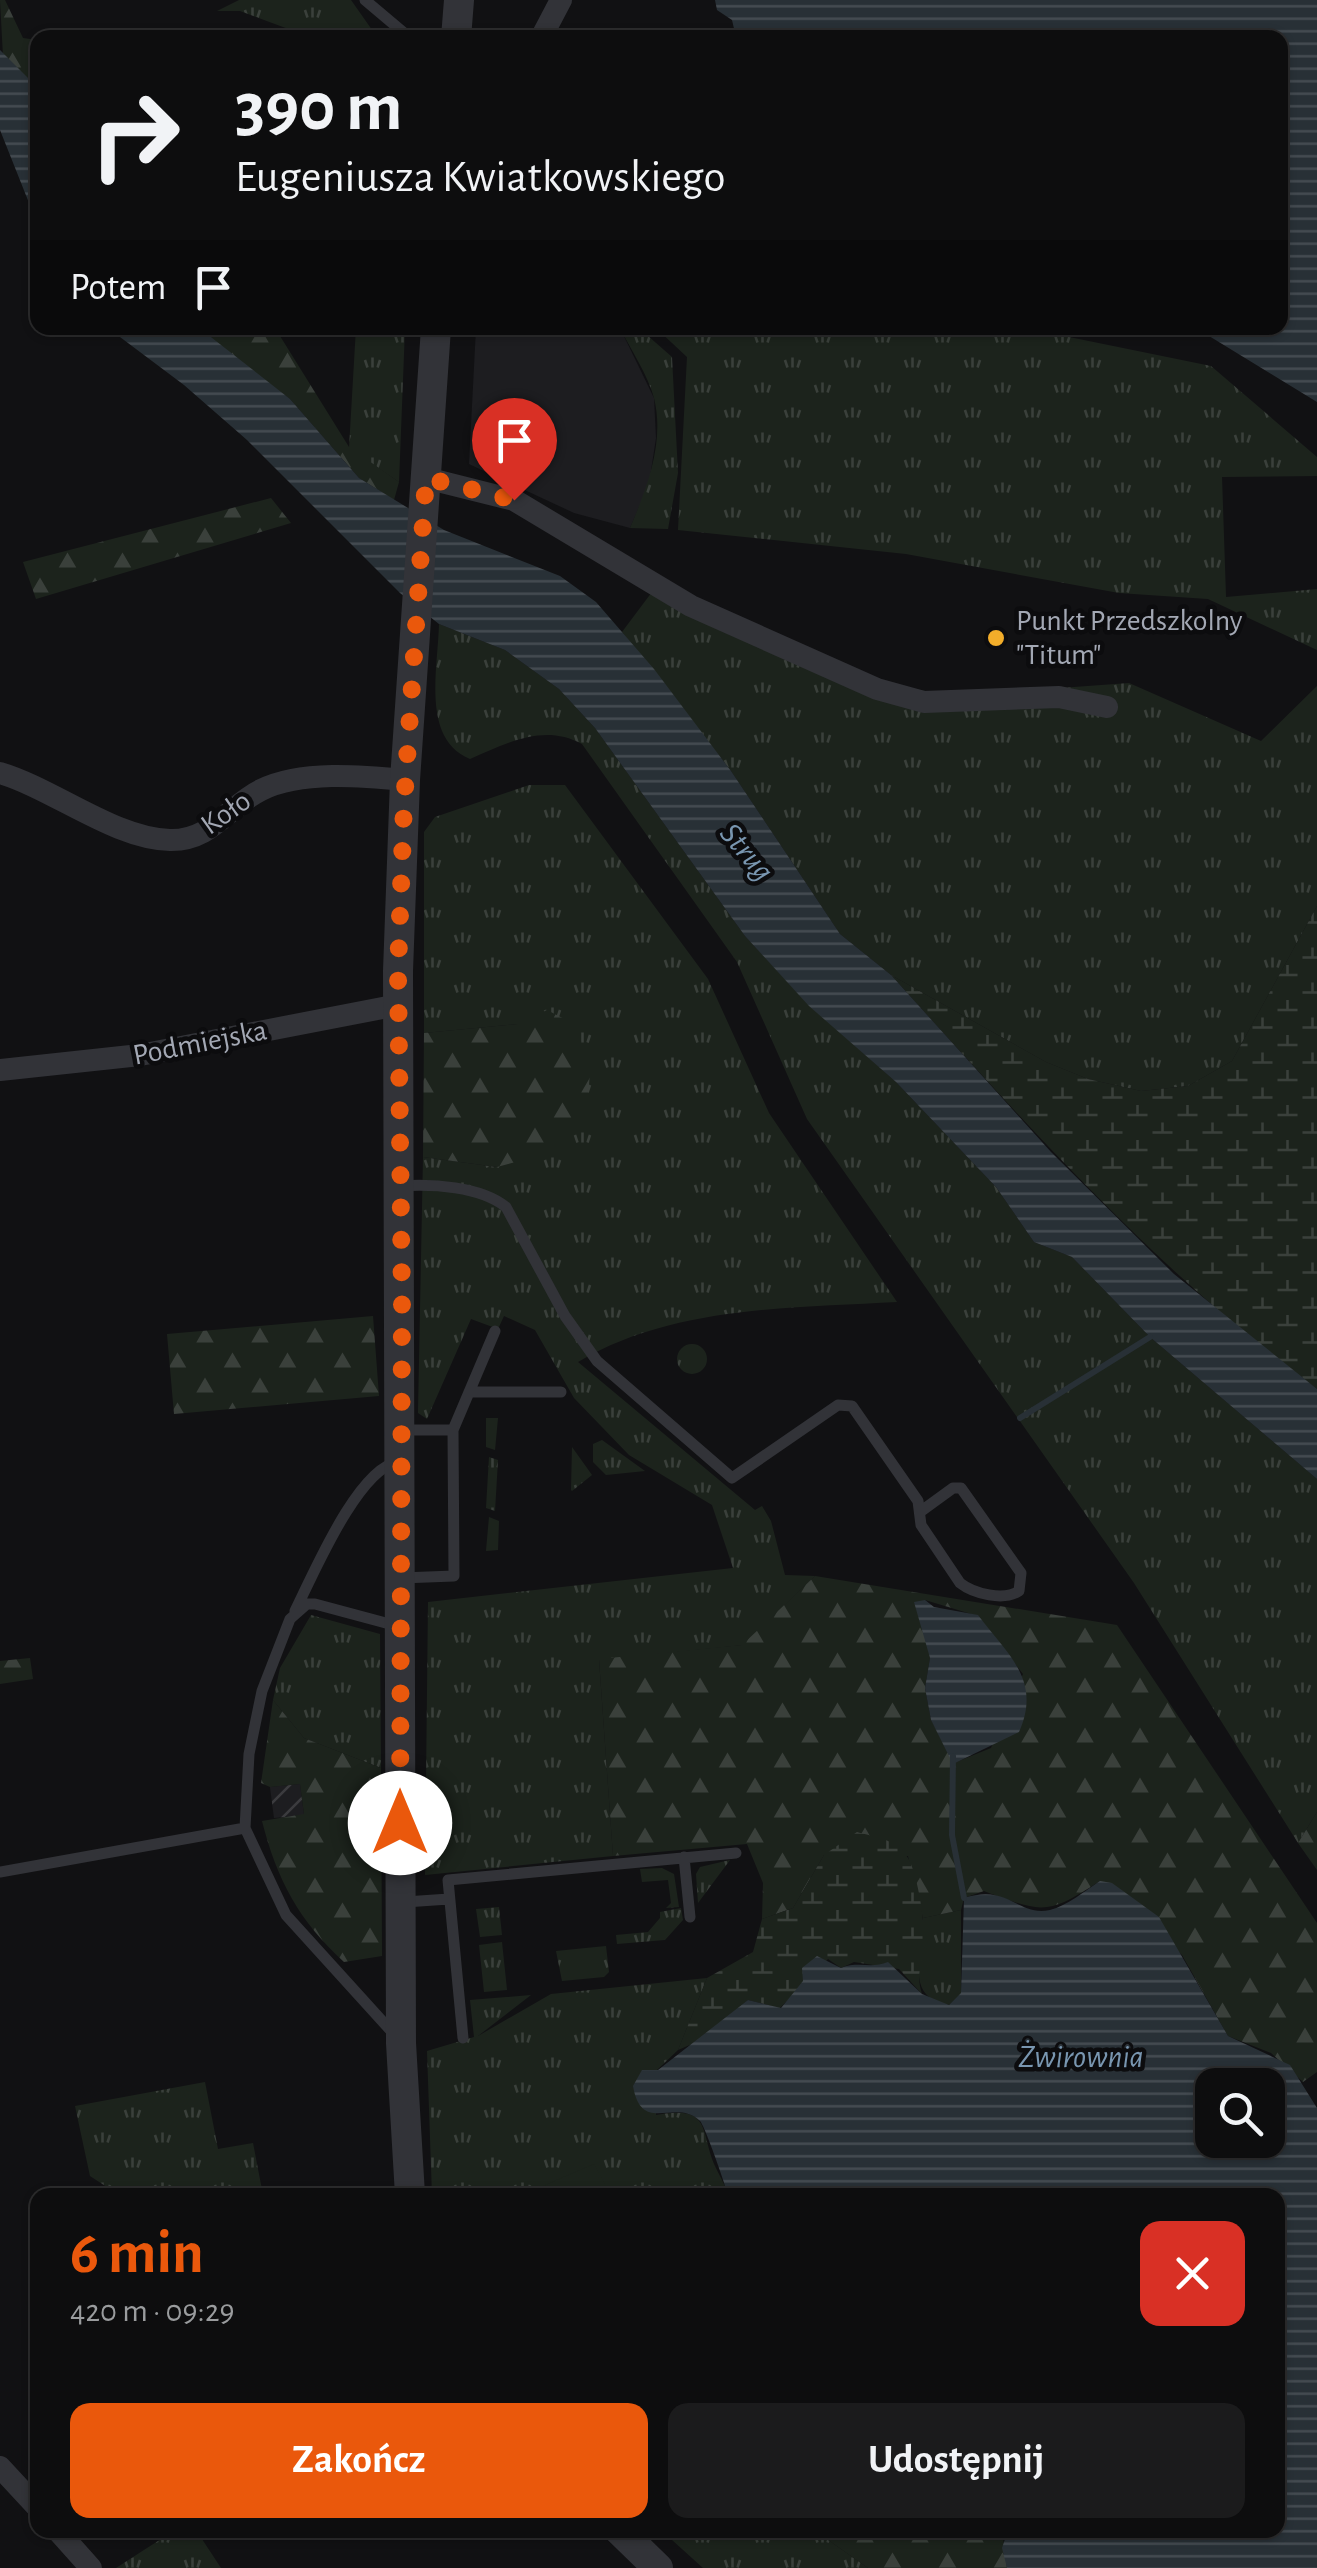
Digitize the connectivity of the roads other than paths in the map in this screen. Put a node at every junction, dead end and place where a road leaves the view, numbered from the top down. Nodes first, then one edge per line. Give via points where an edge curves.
1 (366, 0) edge
2 (459, 0) edge
3 (561, 0) edge
4 (401, 30) edge
5 (457, 30) edge
6 (545, 30) edge
7 (436, 335) edge
8 (426, 492) junction
9 (1107, 707) dead end
10 (0, 773) edge
11 (405, 780) junction
12 (398, 1004) junction
13 (0, 1070) edge
14 (400, 1186) junction
15 (495, 1331) dead end
16 (469, 1392) junction
17 (561, 1392) dead end
18 (401, 1430) junction
19 (453, 1430) junction
20 (401, 1462) junction
21 (920, 1512) junction
22 (401, 1578) junction
23 (290, 1619) junction
24 (401, 1627) junction
25 (245, 1828) junction
26 (736, 1852) dead end
27 (684, 1857) junction
28 (0, 1872) edge
29 (449, 1899) junction
30 (400, 1902) junction
31 (690, 1917) dead end
32 (463, 2038) dead end
33 (402, 2043) junction
34 (410, 2188) edge
35 (0, 2466) edge
36 (30, 2499) edge
37 (64, 2538) edge
38 (627, 2538) edge
39 (91, 2568) edge
40 (658, 2568) edge

1 - 4 lane
2 - 5 street
3 - 6 street
7 - 8 street
8 - 9 street via 514,500 691,606 878,689 924,702 1059,697
8 - 11 street
10 - 11 street, Koło via 132,832 174,841 222,823 259,790 283,782
11 - 12 street
12 - 13 street, Podmiejska via 140,1055
12 - 14 street
14 - 18 street
14 - 21 lane via 436,1185 506,1207 597,1361 732,1478 846,1403
15 - 16 lane
16 - 17 lane
16 - 19 lane
18 - 19 lane
18 - 20 street
19 - 22 lane via 454,1576
20 - 22 street
20 - 23 lane via 388,1463 359,1493
21 - 21 lane via 921,1525 965,1588 1007,1596 1019,1591 1021,1573 962,1488
22 - 24 street
23 - 24 lane via 315,1604
23 - 25 lane via 260,1701
24 - 30 street
25 - 28 lane
25 - 33 lane via 286,1915
26 - 27 lane
27 - 29 lane via 448,1880
27 - 31 lane
29 - 30 lane
29 - 32 lane
30 - 33 street
33 - 34 street
35 - 36 street
37 - 39 street
38 - 40 street

